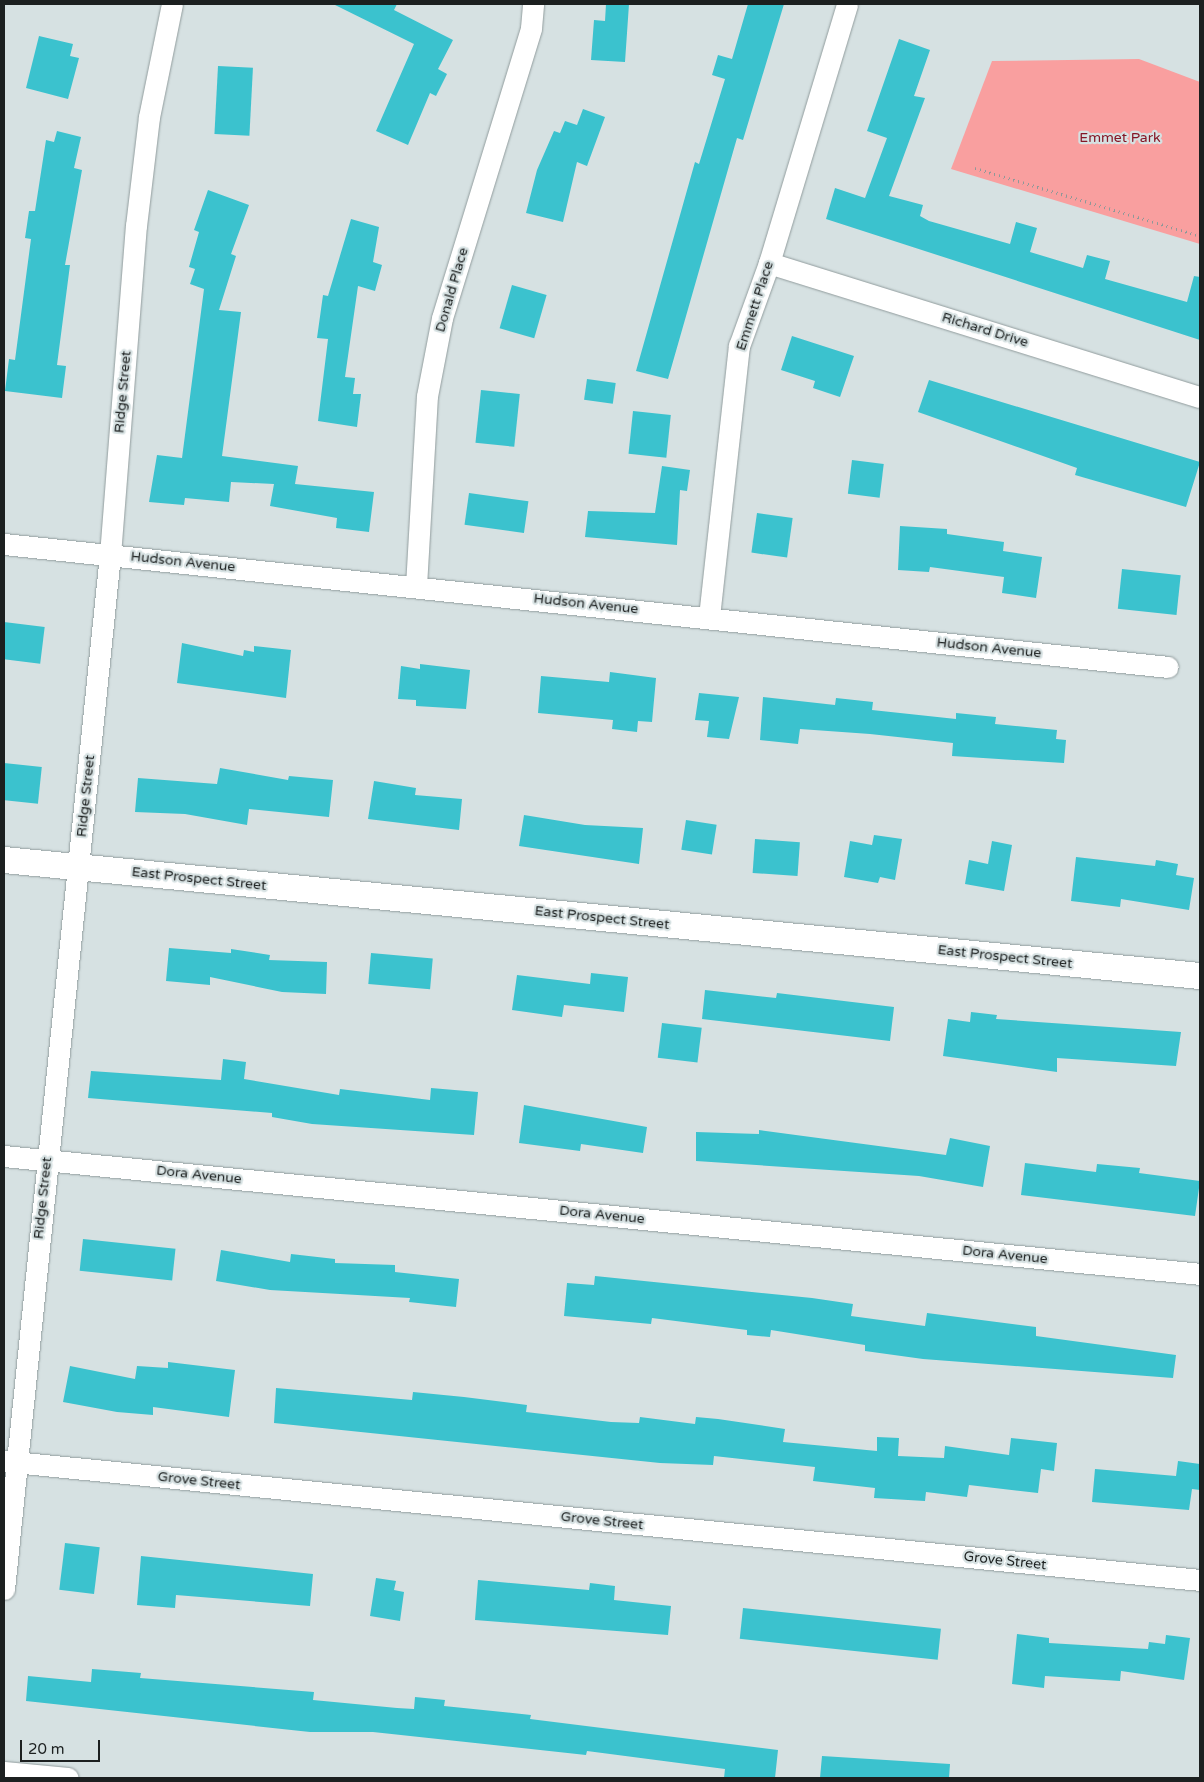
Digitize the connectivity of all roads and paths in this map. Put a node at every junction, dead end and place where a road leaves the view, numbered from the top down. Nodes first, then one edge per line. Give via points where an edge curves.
1 (172, 4) edge
2 (533, 4) edge
3 (847, 4) edge
4 (975, 168) dead end
5 (1200, 236) edge
6 (769, 263) junction
7 (1200, 397) edge
8 (4, 544) edge
9 (110, 555) junction
10 (416, 586) junction
11 (710, 617) junction
12 (1168, 667) dead end
13 (4, 860) edge
14 (79, 868) junction
15 (1200, 976) edge
16 (4, 1156) edge
17 (47, 1160) junction
18 (1200, 1274) edge
19 (9, 1462) edge
20 (1200, 1580) edge
21 (4, 1589) edge
22 (4, 1772) edge
23 (68, 1778) edge

1 - 9 street, Ridge Street via 149,117 136,226
2 - 10 street, Donald Place via 531,28 442,318 427,396
3 - 6 street, Emmett Place
4 - 5 path
6 - 7 street, Richard Drive
6 - 11 street, Emmett Place via 739,346
8 - 9 street, Hudson Avenue
9 - 10 street, Hudson Avenue
9 - 14 street, Ridge Street
10 - 11 street, Hudson Avenue
11 - 12 street, Hudson Avenue
13 - 14 street, East Prospect Street
14 - 15 street, East Prospect Street
14 - 17 street, Ridge Street
16 - 17 street, Dora Avenue
17 - 18 street, Dora Avenue
17 - 19 street, Ridge Street
19 - 20 street, Grove Street
19 - 21 street, Ridge Street
22 - 23 street

